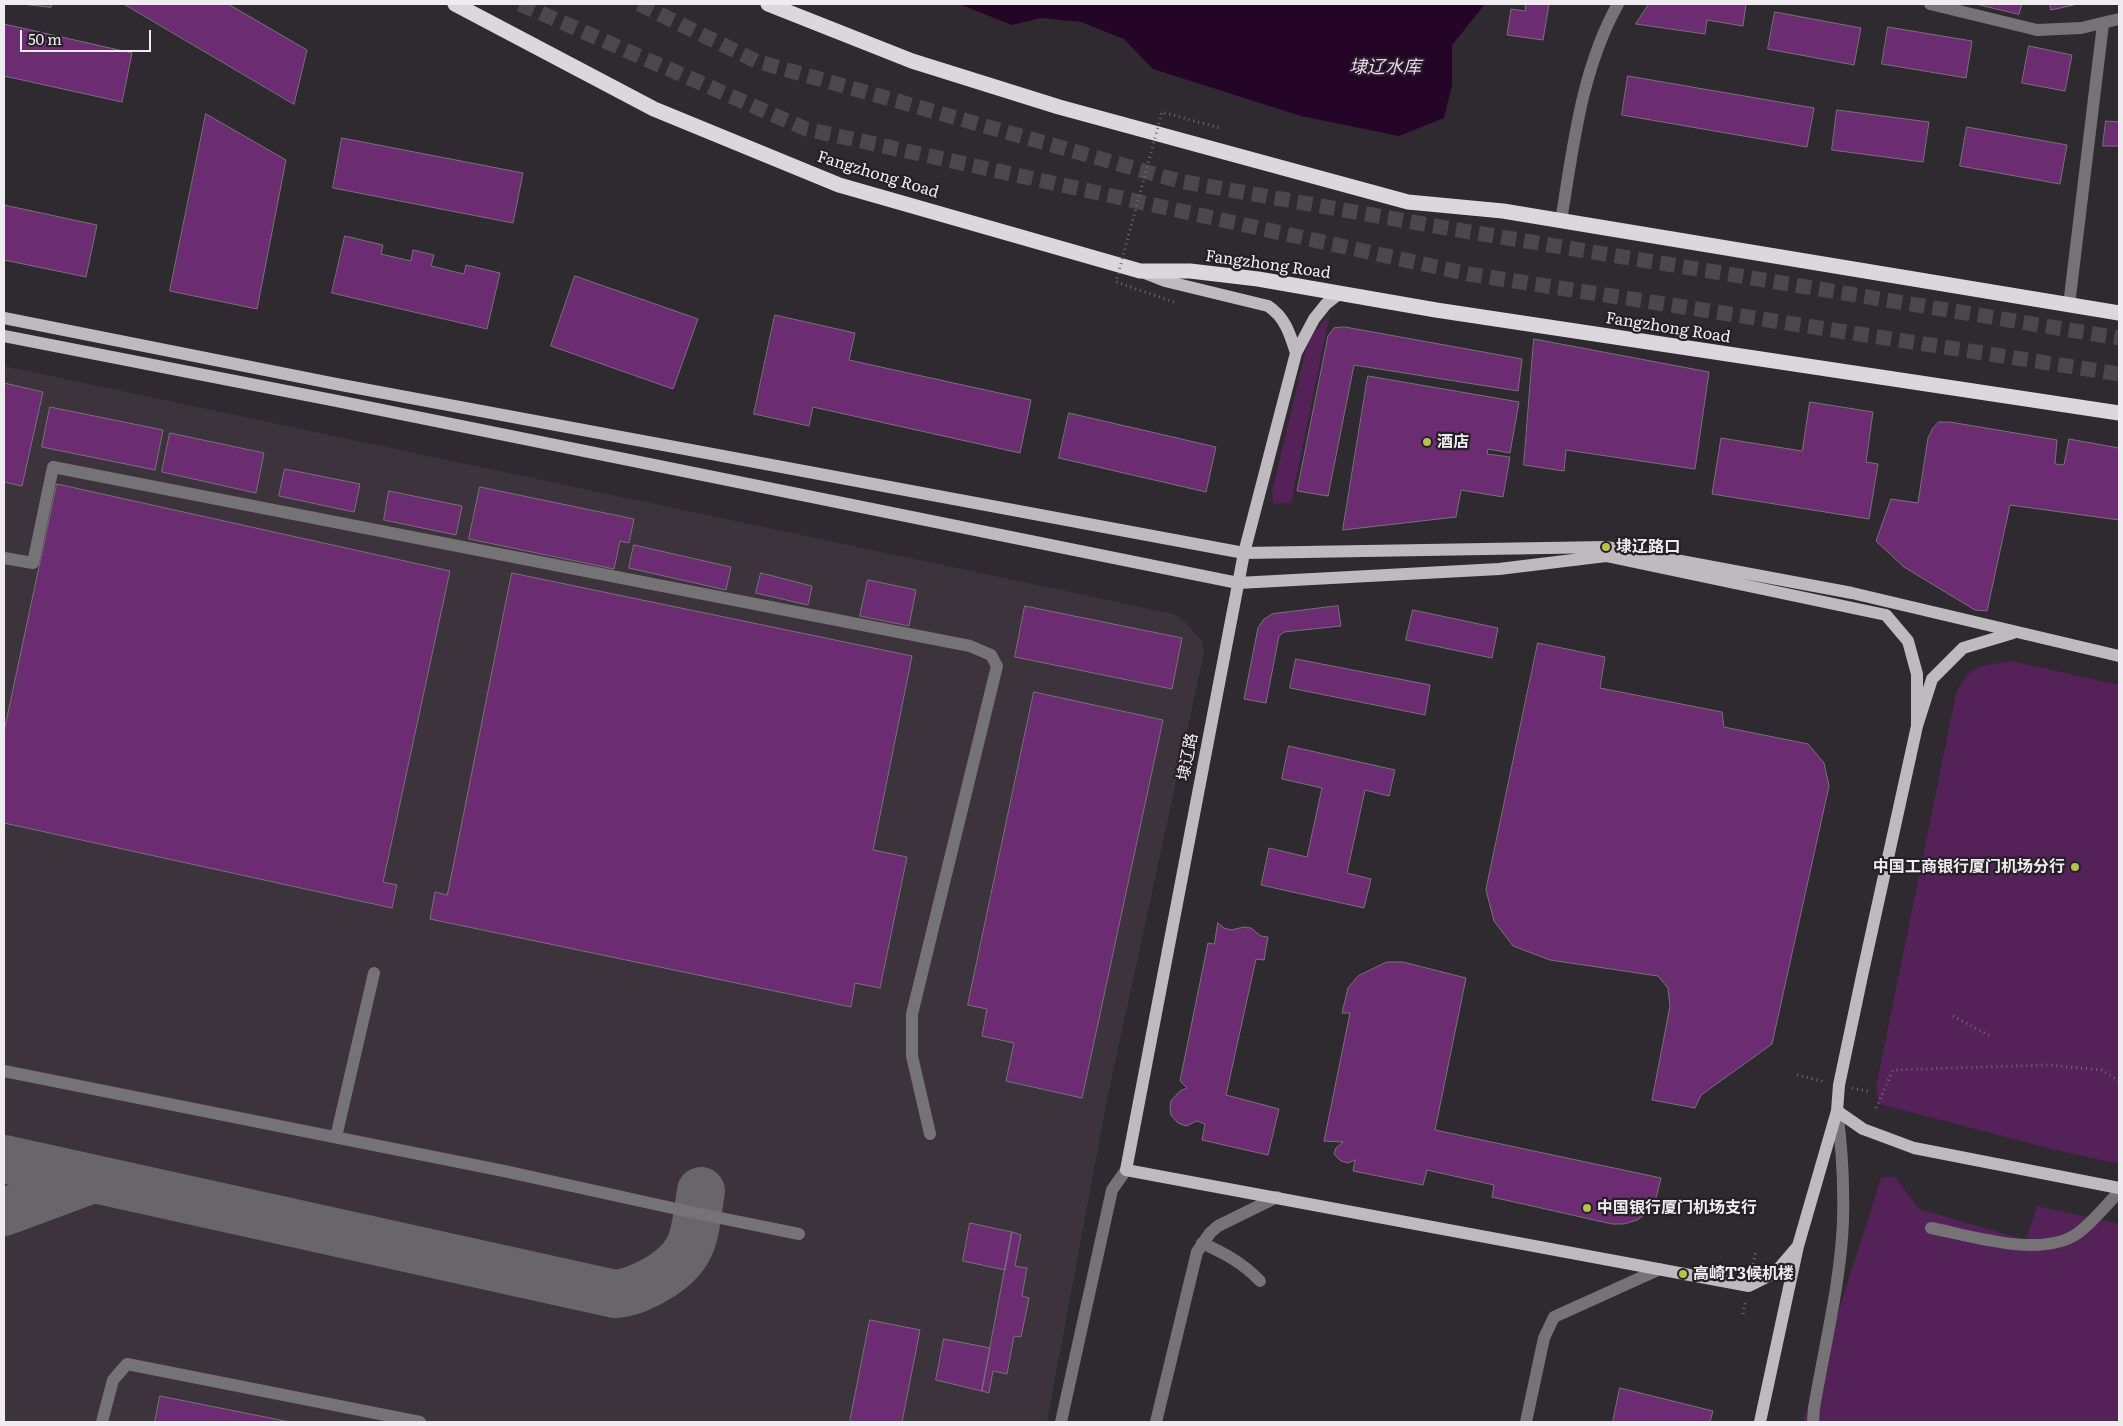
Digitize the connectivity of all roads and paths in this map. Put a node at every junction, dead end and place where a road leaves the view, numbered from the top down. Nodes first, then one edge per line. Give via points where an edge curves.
1 (455, 4) edge
2 (768, 4) edge
3 (1618, 4) edge
4 (1930, 4) edge
5 (2119, 19) edge
6 (2103, 24) junction
7 (1220, 128) dead end
8 (1560, 221) junction
9 (1140, 271) junction
10 (1340, 294) junction
11 (1174, 302) dead end
12 (2069, 305) junction
13 (2119, 313) edge
14 (4, 318) edge
15 (4, 336) edge
16 (1296, 353) junction
17 (2119, 413) edge
18 (1244, 553) junction
19 (4, 558) edge
20 (1238, 583) junction
21 (2014, 632) junction
22 (2119, 656) edge
23 (1918, 726) junction
24 (374, 973) dead end
25 (1953, 1016) dead end
26 (1992, 1037) dead end
27 (4, 1071) edge
28 (2119, 1081) edge
29 (1876, 1108) dead end
30 (1837, 1111) junction
31 (930, 1134) dead end
32 (336, 1137) junction
33 (1126, 1170) junction
34 (2119, 1188) edge
35 (2119, 1192) edge
36 (1277, 1198) junction
37 (1931, 1228) dead end
38 (798, 1234) dead end
39 (1202, 1243) junction
40 (1798, 1246) junction
41 (1660, 1269) junction
42 (1260, 1281) dead end
43 (102, 1422) edge
44 (420, 1422) edge
45 (1061, 1422) edge
46 (1156, 1422) edge
47 (1526, 1422) edge
48 (1760, 1422) edge
49 (1813, 1422) edge

1 - 9 highway, Fangzhong Road via 654,109 839,184
2 - 8 highway via 912,61 1059,108 1408,202 1503,211
3 - 8 street via 1608,21 1579,109
4 - 6 street via 2037,30
5 - 6 street
6 - 12 street
7 - 11 path, bridge via 1162,112 1116,282
8 - 12 highway
9 - 10 highway, Fangzhong Road via 1190,271
9 - 16 main road via 1165,282 1268,306 1286,325
10 - 16 main road, 埭辽路 via 1314,319
10 - 17 highway, Fangzhong Road
12 - 13 highway
14 - 18 main road via 346,386
15 - 20 main road via 347,402
16 - 18 main road, 埭辽路
18 - 20 main road, 埭辽路
18 - 21 main road via 1606,546 1852,593
19 - 31 street via 33,563 53,467 970,646 990,655 997,666 912,1014 912,1056
20 - 23 main road via 1499,569 1606,556 1616,558 1886,615 1908,641 1918,674
20 - 33 main road, 埭辽路
21 - 22 main road
21 - 23 main road via 1963,648 1932,679
23 - 30 main road via 1841,1076
24 - 32 street
25 - 26 path
27 - 32 street
28 - 29 path via 2102,1070 2048,1065 1893,1070
30 - 34 main road via 1863,1128 1914,1148
30 - 40 main road
30 - 49 street via 1842,1148 1843,1222
32 - 38 street
33 - 36 main road
33 - 45 street via 1112,1190
35 - 37 street via 2077,1234 2051,1244 2023,1246
36 - 39 street via 1218,1226
36 - 41 main road
39 - 42 street via 1234,1258
39 - 46 street via 1193,1264
40 - 41 main road via 1776,1273 1749,1286
40 - 48 main road
41 - 47 street via 1554,1317 1544,1338
43 - 44 street via 113,1380 127,1364

